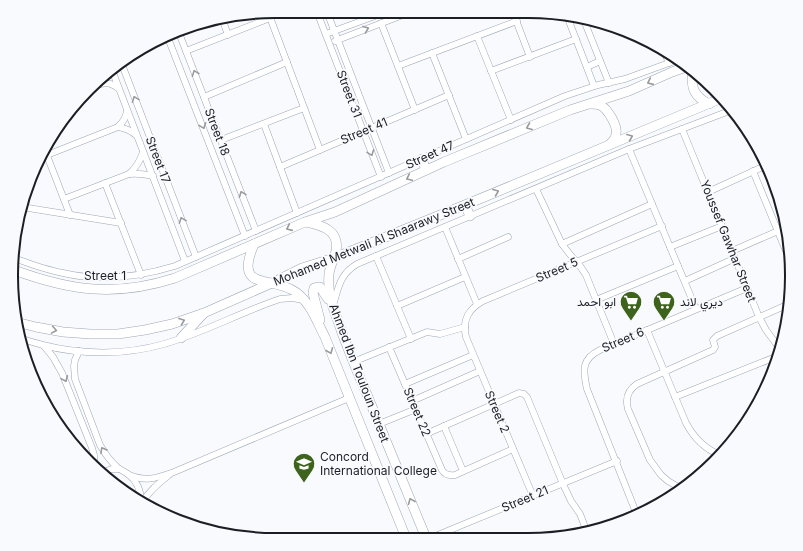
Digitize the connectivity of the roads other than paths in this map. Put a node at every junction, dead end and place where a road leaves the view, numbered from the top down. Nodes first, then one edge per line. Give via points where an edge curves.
1 (269, 18) edge
2 (270, 18) edge
3 (319, 18) edge
4 (330, 18) edge
5 (370, 18) edge
6 (394, 18) edge
7 (515, 18) edge
8 (569, 21) edge
9 (224, 23) edge
10 (381, 23) junction
11 (586, 25) edge
12 (335, 31) junction
13 (326, 34) junction
14 (228, 35) junction
15 (477, 36) junction
16 (180, 37) edge
17 (576, 39) junction
18 (338, 40) junction
19 (169, 42) edge
20 (329, 43) junction
21 (186, 51) junction
22 (432, 53) junction
23 (530, 57) junction
24 (667, 59) edge
25 (600, 61) junction
26 (287, 62) junction
27 (672, 62) edge
28 (669, 63) junction
29 (398, 66) junction
30 (587, 67) junction
31 (123, 68) edge
32 (681, 69) edge
33 (491, 71) junction
34 (113, 76) edge
35 (691, 77) edge
36 (106, 82) edge
37 (609, 83) junction
38 (594, 86) junction
39 (119, 88) junction
40 (449, 95) junction
41 (204, 97) junction
42 (716, 101) edge
43 (589, 104) junction
44 (709, 104) junction
45 (304, 108) junction
46 (414, 110) junction
47 (128, 111) junction
48 (726, 112) edge
49 (511, 120) junction
50 (264, 124) junction
51 (118, 127) junction
52 (372, 128) junction
53 (682, 129) junction
54 (363, 131) junction
55 (137, 135) junction
56 (466, 139) junction
57 (221, 140) junction
58 (608, 146) junction
59 (629, 149) junction
60 (320, 150) junction
61 (50, 152) edge
62 (143, 152) junction
63 (47, 157) edge
64 (422, 159) junction
65 (280, 167) junction
66 (760, 167) edge
67 (426, 170) junction
68 (753, 171) junction
69 (389, 173) junction
70 (129, 174) junction
71 (153, 176) junction
72 (381, 177) junction
73 (105, 184) junction
74 (536, 188) junction
75 (708, 192) junction
76 (64, 199) junction
77 (652, 204) junction
78 (465, 205) junction
79 (27, 208) edge
80 (297, 213) junction
81 (70, 215) junction
82 (470, 216) junction
83 (305, 222) junction
84 (121, 223) junction
85 (446, 226) junction
86 (662, 226) junction
87 (722, 226) junction
88 (256, 231) junction
89 (778, 232) junction
90 (245, 236) junction
91 (508, 237) dead end
92 (254, 244) junction
93 (562, 244) junction
94 (783, 244) edge
95 (670, 247) junction
96 (732, 251) junction
97 (376, 256) junction
98 (196, 257) junction
99 (334, 258) junction
100 (458, 259) junction
101 (19, 260) edge
102 (185, 261) junction
103 (577, 262) junction
104 (729, 262) dead end
105 (678, 266) junction
106 (18, 272) edge
107 (141, 274) junction
108 (465, 277) junction
109 (685, 281) junction
110 (272, 283) junction
111 (747, 288) junction
112 (304, 300) junction
113 (596, 300) junction
114 (477, 304) junction
115 (397, 306) junction
116 (333, 307) junction
117 (783, 307) edge
118 (696, 309) junction
119 (204, 313) junction
120 (760, 317) junction
121 (23, 324) edge
122 (465, 327) junction
123 (647, 330) junction
124 (325, 337) junction
125 (181, 338) junction
126 (411, 339) junction
127 (27, 340) edge
128 (776, 343) edge
129 (614, 344) junction
130 (44, 346) junction
131 (389, 348) junction
132 (79, 351) junction
133 (473, 355) junction
134 (771, 359) edge
135 (353, 362) junction
136 (480, 371) junction
137 (665, 372) junction
138 (405, 384) junction
139 (675, 397) junction
140 (349, 398) junction
141 (412, 401) junction
142 (494, 404) junction
143 (416, 410) junction
144 (379, 424) junction
145 (444, 426) junction
146 (426, 434) junction
147 (513, 448) junction
148 (715, 452) edge
149 (94, 459) edge
150 (617, 461) junction
151 (119, 469) junction
152 (108, 471) edge
153 (463, 471) junction
154 (174, 472) junction
155 (129, 475) junction
156 (563, 484) junction
157 (676, 486) edge
158 (141, 496) edge
159 (532, 496) junction
160 (145, 498) edge
161 (635, 509) edge
162 (585, 526) edge
163 (404, 533) edge
164 (424, 533) edge
165 (443, 533) edge

1 - 14 street
2 - 26 street
3 - 13 street, Street 31
4 - 12 street, Street 31
5 - 12 street
6 - 10 street
7 - 15 street
7 - 23 street
8 - 17 street
9 - 14 street
18 -> 10 street
10 - 29 street
11 - 25 street
12 - 13 street
12 - 18 street, Street 31
13 - 20 street, Street 31
14 - 21 street
15 - 22 street
15 - 33 street
16 - 21 street, Street 18
17 - 23 street
17 - 30 street
18 - 20 street
18 - 52 street, Street 31
19 -> 90 street, Street 18
20 - 54 street, Street 31
41 -> 21 street, Street 18
22 - 29 street
22 - 40 street
23 - 33 street
24 - 28 street
25 - 30 street
25 - 37 street
26 - 41 street
26 - 45 street
27 - 28 street, Street 47
28 - 37 street, Street 47
29 - 46 street
30 - 38 street
98 -> 31 street, Street 17
32 -> 43 street via 629,91
33 - 49 street
34 - 39 street, Street 17
35 - 44 street via 692,88 696,95
36 - 39 street
37 - 38 street, Street 47
38 - 49 street, Street 47
39 - 47 street, Street 17
40 - 46 street, Street 41
40 - 56 street
41 - 57 street, Street 18
42 - 44 street, Mohamed Metwali Al Shaarawy Street
43 - 58 street via 599,105 612,117 617,132
43 -> 67 street
58 -> 44 street, Mohamed Metwali Al Shaarawy Street
45 - 50 street
45 - 60 street
46 - 52 street, Street 41
47 - 51 street
47 - 55 street, Street 17
48 - 53 street
49 - 56 street, Street 47
50 - 57 street
50 - 65 street
51 - 55 street
51 - 61 street
52 - 54 street, Street 41
52 - 69 street, Street 31
53 - 59 street
53 - 75 street, Youssef Gawhar Street
54 - 60 street, Street 41
54 -> 72 street, Street 31
55 - 62 street, Street 17
56 - 64 street, Street 47
88 -> 57 street, Street 18
78 -> 58 street, Mohamed Metwali Al Shaarawy Street
59 - 74 street
59 - 77 street
60 - 65 street, Street 41
62 - 70 street
62 - 71 street, Street 17
63 - 76 street
64 - 67 street
64 - 69 street, Street 47
65 - 80 street
66 - 68 street
67 -> 83 street via 335,212
68 - 75 street
68 - 89 street
69 - 72 street, Street 47
70 - 71 street
70 - 73 street
71 - 102 street, Street 17
72 - 80 street, Street 47
73 - 76 street
73 - 84 street
74 - 82 street
74 - 93 street
75 - 87 street, Youssef Gawhar Street
76 - 81 street
77 - 86 street
77 - 93 street
78 - 82 street
78 - 99 street, Mohamed Metwali Al Shaarawy Street
79 - 81 street
80 - 88 street, Street 47
81 - 84 street
82 - 85 street
83 -> 92 street
83 - 99 street, Ahmed Ibn Touloun Street via 330,230 337,246
84 - 107 street
85 - 97 street
85 - 100 street
86 - 95 street
86 - 103 street, Street 5
87 - 95 street
87 - 96 street, Youssef Gawhar Street
88 - 90 street, Street 47
89 - 94 street
89 - 96 street
90 - 98 street, Street 47
91 - 100 street
92 - 106 street via 175,278 137,288 109,290 61,285
92 - 110 street, Ahmed Ibn Touloun Street via 248,260 251,275 257,281
93 - 103 street
95 - 105 street
96 - 111 street, Youssef Gawhar Street
97 - 115 street
97 - 116 street via 357,264 345,273 338,286
98 - 102 street, Street 1
99 - 110 street, Mohamed Metwali Al Shaarawy Street via 302,268
99 - 116 street, Ahmed Ibn Touloun Street via 328,282
100 - 108 street
101 - 107 street, Street 1 via 65,274 87,277 109,278
102 - 107 street, Street 1
103 - 113 street via 586,275
103 - 114 street, Street 5
104 - 109 street
105 - 109 street
105 - 113 street
108 - 114 street
108 - 115 street
109 - 118 street
110 - 112 street, Ahmed Ibn Touloun Street via 287,287
110 - 119 street, Mohamed Metwali Al Shaarawy Street
111 - 118 street, Street 6
111 - 120 street, Youssef Gawhar Street
112 - 124 street, Ahmed Ibn Touloun Street
112 - 125 street via 280,299
113 - 129 street
114 - 122 street via 468,315
115 - 126 street
116 - 124 street via 320,287 314,288 313,293
116 - 135 street, Ahmed Ibn Touloun Street
117 - 120 street
118 - 123 street, Street 6
121 -> 119 street, Mohamed Metwali Al Shaarawy Street via 63,332 118,334 172,324
119 - 125 street
120 - 128 street, Youssef Gawhar Street
120 - 137 street via 715,336 715,347 712,351
122 - 126 street via 440,334 428,332
122 - 133 street, Street 2
123 - 129 street, Street 6
123 - 137 street
124 -> 140 street, Ahmed Ibn Touloun Street
125 - 132 street via 136,350
126 - 131 street
127 - 130 street
129 - 150 street, Street 6 via 588,358 584,371 588,390
130 - 132 street
130 -> 149 street via 66,381
131 - 135 street
131 - 138 street, Street 22
151 -> 132 street via 100,445 75,379 74,366
133 - 136 street, Street 2
133 - 138 street
134 - 139 street
135 - 144 street, Ahmed Ibn Touloun Street
136 - 141 street
136 - 142 street, Street 2
137 - 139 street
137 - 157 street via 632,387 627,403 650,460 661,475
138 - 141 street, Street 22
139 - 148 street via 694,436
140 - 154 street
140 - 163 street, Ahmed Ibn Touloun Street
141 - 143 street, Street 22
142 - 145 street
142 - 147 street, Street 2
142 - 156 street via 519,393 526,396
143 - 144 street
143 - 146 street, Street 22
164 -> 144 street, Ahmed Ibn Touloun Street
145 - 146 street
145 - 153 street
146 - 153 street, Street 22 via 444,473 451,476
147 - 153 street, Street 22
147 - 159 street, Street 2
150 - 156 street, Street 21
150 - 161 street, Street 6
151 - 152 street
151 - 155 street
154 - 155 street via 154,478
154 - 160 street
155 - 158 street
156 - 159 street, Street 21
156 - 162 street
159 - 165 street, Street 21

